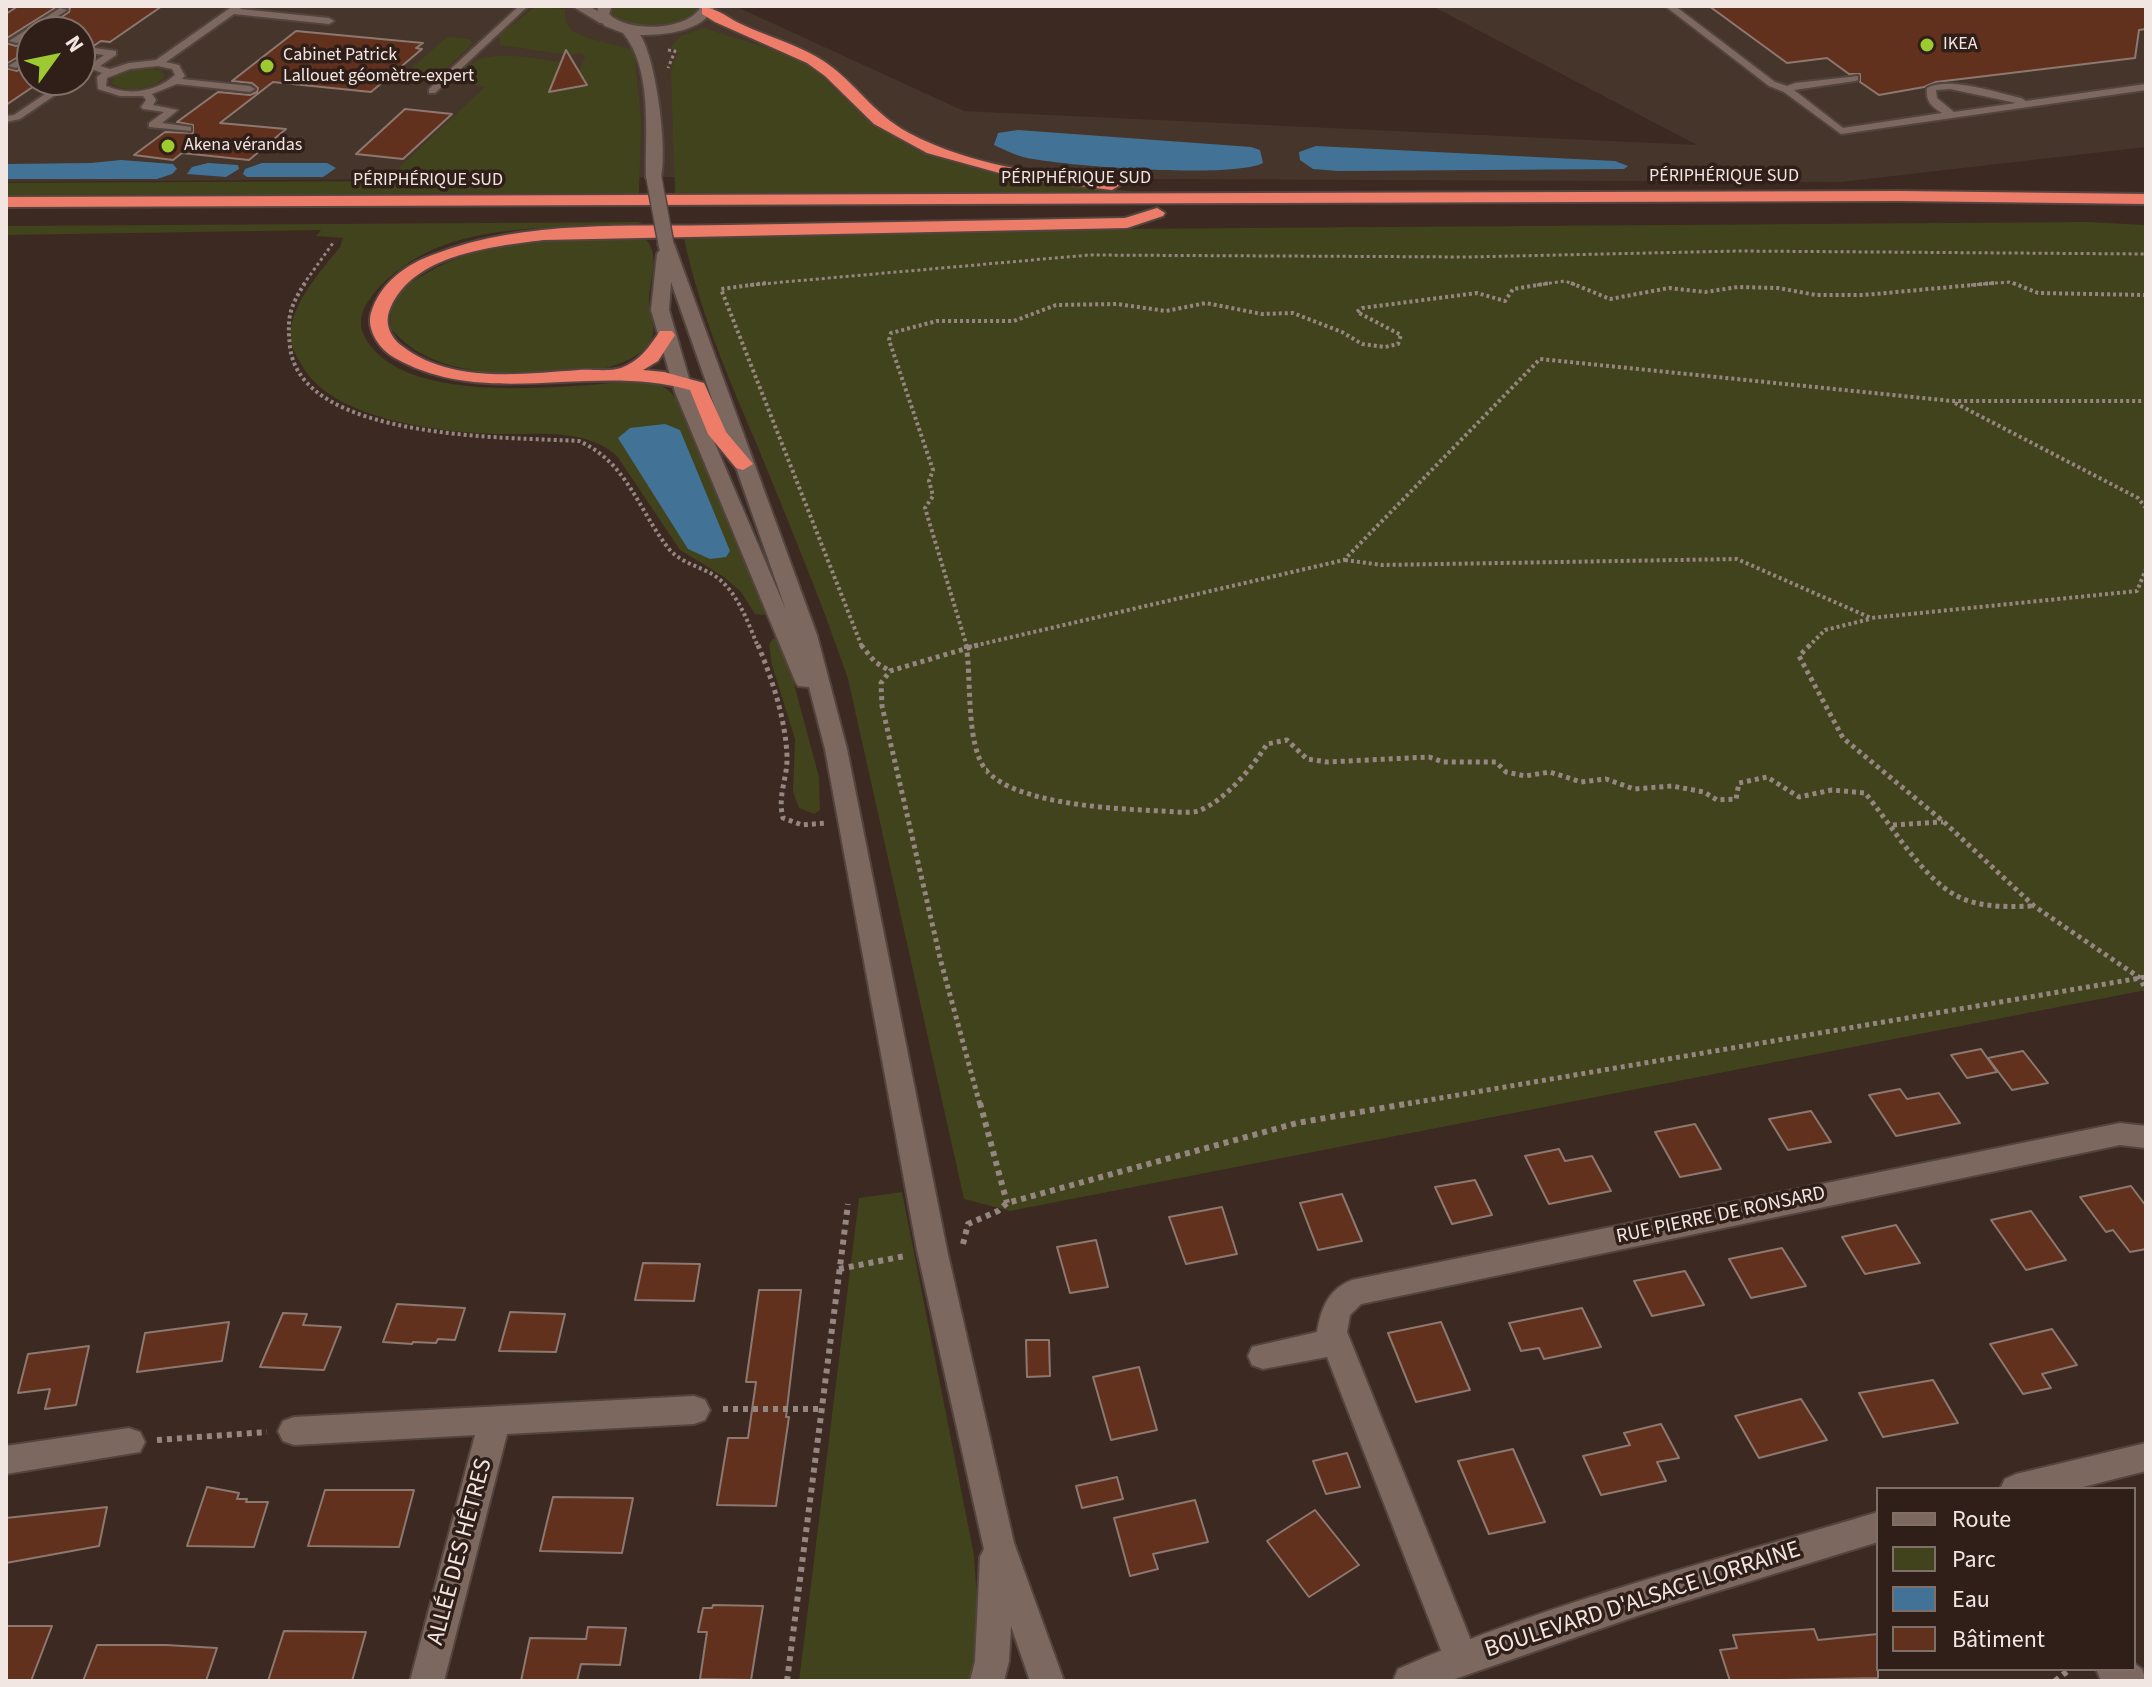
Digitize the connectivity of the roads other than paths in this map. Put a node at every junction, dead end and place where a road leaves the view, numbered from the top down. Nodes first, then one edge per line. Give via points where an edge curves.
1 (524, 6) edge
2 (579, 6) edge
3 (1669, 6) edge
4 (236, 8) edge
5 (708, 8) edge
6 (63, 10) dead end
7 (605, 13) edge
8 (329, 21) dead end
9 (686, 25) junction
10 (627, 29) junction
11 (10, 41) edge
12 (96, 51) edge
13 (158, 63) junction
14 (16, 64) edge
15 (96, 64) edge
16 (13, 66) dead end
17 (96, 68) edge
18 (110, 72) junction
19 (648, 78) junction
20 (1855, 78) dead end
21 (175, 81) junction
22 (2146, 87) edge
23 (250, 89) dead end
24 (1787, 90) junction
25 (432, 91) dead end
26 (145, 92) junction
27 (48, 96) edge
28 (2034, 103) junction
29 (1952, 115) junction
30 (6, 119) edge
31 (187, 129) dead end
32 (1302, 198) junction
33 (2146, 199) edge
34 (6, 202) edge
35 (1157, 213) junction
36 (2146, 213) edge
37 (6, 217) edge
38 (666, 244) junction
39 (666, 335) junction
40 (623, 374) junction
41 (680, 379) junction
42 (743, 464) junction
43 (836, 749) junction
44 (2146, 1137) edge
45 (1335, 1342) junction
46 (1263, 1356) dead end
47 (694, 1410) road end
48 (494, 1422) junction
49 (294, 1431) road end
50 (129, 1442) road end
51 (2146, 1457) edge
52 (6, 1460) edge
53 (2024, 1487) edge
54 (1876, 1528) edge
55 (998, 1543) junction
56 (1461, 1658) junction
57 (427, 1681) edge
58 (987, 1681) edge
59 (1047, 1681) edge
60 (1410, 1681) edge

1 - 25 lane
2 - 7 main road
3 - 24 lane
4 - 8 lane
4 - 13 lane
5 - 9 main road via 702,18
5 - 32 highway via 745,33 814,61 877,120 948,155 1088,183
6 - 11 lane
7 - 10 main road
9 - 10 main road
9 - 19 main road via 671,35
10 - 19 main road via 641,48
12 - 15 lane via 113,53
13 - 18 lane
13 - 21 lane via 180,71
14 - 16 lane
17 - 18 lane
18 - 26 lane via 100,83 108,91
19 - 38 main road, bridge via 654,178
20 - 24 lane
21 - 23 lane
21 - 26 lane
22 - 28 lane
24 - 29 lane via 1841,131
26 - 31 lane via 151,100 146,107 173,110 153,125
27 - 30 lane
28 - 29 lane
28 - 29 lane via 1950,86 1932,88 1934,103
32 - 33 highway, PÉRIPHÉRIQUE SUD
32 - 34 highway, PÉRIPHÉRIQUE SUD
35 - 36 highway, PÉRIPHÉRIQUE SUD
35 - 37 highway, PÉRIPHÉRIQUE SUD
35 - 40 highway via 1127,223 525,237 466,249 426,265 393,288 379,311 380,330 390,345 435,369 513,378
38 - 39 main road via 660,310
38 - 42 main road
39 - 40 highway via 652,357
39 - 41 main road
40 - 41 highway
41 - 42 highway via 698,387 717,434
41 - 43 main road
42 - 43 main road via 806,635
43 - 55 main road via 932,1250
44 - 45 main road, RUE PIERRE DE RONSARD via 2120,1134 1352,1293 1336,1310
45 - 46 main road
45 - 56 main road
47 - 48 main road
48 - 49 main road
48 - 57 main road, ALLÉE DES HÊTRES
50 - 52 main road
51 - 53 main road
54 - 56 main road, BOULEVARD D'ALSACE LORRAINE
55 - 58 main road
55 - 59 main road
56 - 60 main road, BOULEVARD D'ALSACE LORRAINE

